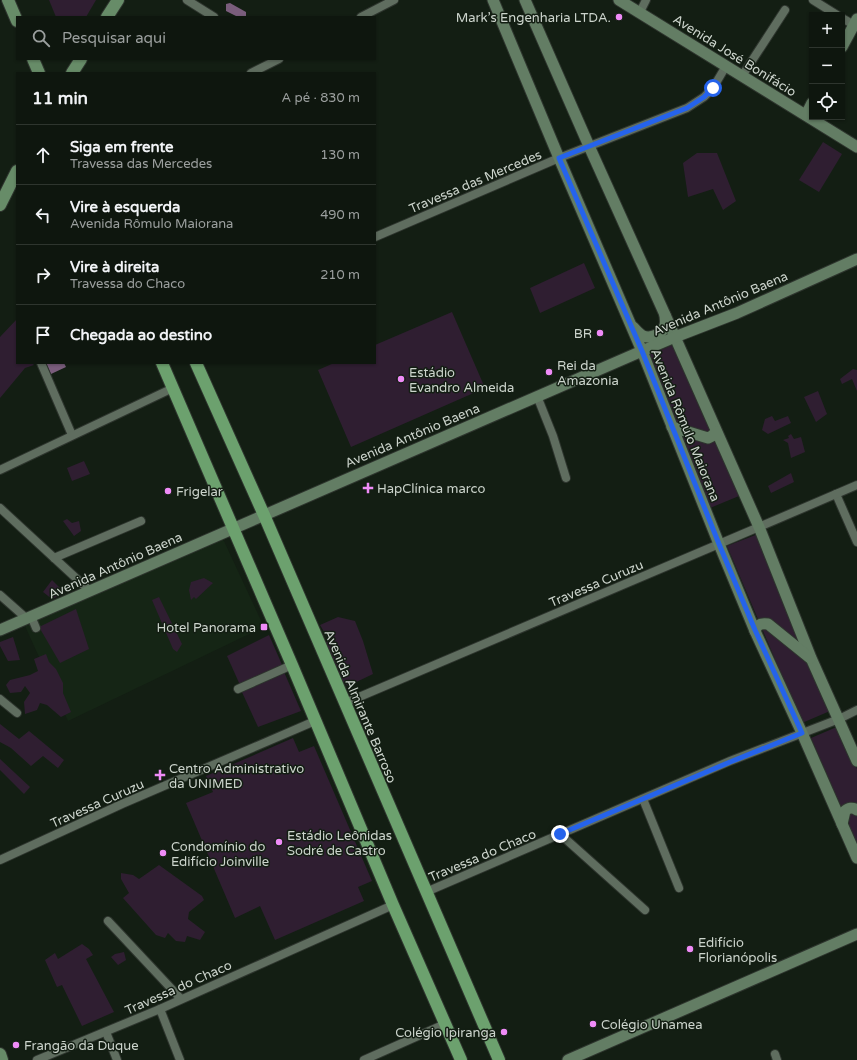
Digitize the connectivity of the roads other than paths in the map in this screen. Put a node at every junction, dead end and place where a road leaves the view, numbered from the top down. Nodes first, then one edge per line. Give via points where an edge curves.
1 (8, 0) edge
2 (118, 0) edge
3 (187, 0) edge
4 (394, 0) edge
5 (493, 0) edge
6 (525, 0) edge
7 (619, 0) edge
8 (646, 0) edge
9 (813, 0) edge
10 (785, 10) dead end
11 (640, 12) junction
12 (832, 12) edge
13 (109, 16) edge
14 (212, 16) edge
15 (363, 16) edge
16 (16, 19) edge
17 (845, 19) edge
18 (855, 22) edge
19 (845, 41) edge
20 (33, 60) edge
21 (80, 60) edge
22 (277, 60) edge
23 (726, 66) junction
24 (39, 72) edge
25 (73, 72) edge
26 (253, 72) edge
27 (742, 76) junction
28 (809, 109) edge
29 (806, 115) junction
30 (589, 146) junction
31 (857, 147) edge
32 (559, 158) junction
33 (16, 173) edge
34 (0, 205) edge
35 (376, 237) edge
36 (857, 259) edge
37 (665, 315) junction
38 (630, 324) junction
39 (675, 337) junction
40 (642, 351) junction
41 (41, 364) edge
42 (162, 364) edge
43 (196, 364) edge
44 (173, 388) junction
45 (537, 396) junction
46 (672, 427) junction
47 (716, 432) junction
48 (72, 435) junction
49 (0, 470) edge
50 (566, 478) dead end
51 (857, 485) edge
52 (836, 494) junction
53 (0, 508) edge
54 (264, 515) junction
55 (141, 521) dead end
56 (759, 527) junction
57 (233, 528) junction
58 (857, 542) edge
59 (719, 544) junction
60 (54, 558) junction
61 (90, 591) junction
62 (0, 595) edge
63 (29, 617) junction
64 (36, 628) dead end
65 (0, 630) edge
66 (755, 630) junction
67 (811, 658) junction
68 (292, 665) junction
69 (238, 689) dead end
70 (0, 699) edge
71 (345, 703) junction
72 (857, 710) edge
73 (17, 713) dead end
74 (839, 719) junction
75 (315, 721) junction
76 (802, 733) junction
77 (857, 761) edge
78 (642, 799) junction
79 (857, 810) edge
80 (842, 824) junction
81 (560, 834) junction
82 (857, 858) edge
83 (0, 860) edge
84 (679, 888) dead end
85 (426, 892) junction
86 (393, 905) junction
87 (645, 910) dead end
88 (108, 921) dead end
89 (857, 934) edge
90 (181, 1000) junction
91 (160, 1009) junction
92 (445, 1024) junction
93 (106, 1032) junction
94 (0, 1054) edge
95 (2, 1060) edge
96 (37, 1060) edge
97 (117, 1060) edge
98 (180, 1060) edge
99 (364, 1060) edge
100 (461, 1060) edge
101 (499, 1060) edge
102 (568, 1060) edge

1 - 16 main road
2 - 13 main road
3 - 14 street
4 - 15 street
5 - 32 street, Avenida Rômulo Maiorana
6 - 30 street, Avenida Rômulo Maiorana
7 - 11 street, Avenida José Bonifácio
8 - 11 street
9 - 12 street
10 - 27 street
11 - 23 street, Avenida José Bonifácio
17 - 18 street
18 - 19 street
20 - 24 main road
21 - 25 main road
22 - 26 street
23 - 27 street, Avenida José Bonifácio
23 - 30 street, Travessa das Mercedes via 713,88 687,108
27 - 29 street, Avenida José Bonifácio
28 - 29 street
29 - 31 street, Avenida José Bonifácio
30 - 32 street, Travessa das Mercedes
30 - 37 street, Avenida Rômulo Maiorana
32 - 35 street, Travessa das Mercedes
32 - 38 street, Avenida Rômulo Maiorana
33 - 34 main road
36 - 39 street, Avenida Antônio Baena via 737,314
37 - 38 street via 663,331 650,337 644,336
37 - 39 street, Avenida Rômulo Maiorana
38 - 40 street, Avenida Rômulo Maiorana
39 - 40 street, Avenida Antônio Baena
39 - 47 street, Avenida Rômulo Maiorana
40 - 45 street, Avenida Antônio Baena
40 - 46 street, Avenida Rômulo Maiorana
41 - 48 street
42 - 44 highway
43 - 54 highway, Avenida Almirante Barroso
44 - 48 street
44 - 57 highway
45 - 50 street
45 - 54 street, Avenida Antônio Baena
46 - 47 street via 708,438
46 - 59 street, Avenida Rômulo Maiorana
47 - 56 street, Avenida Rômulo Maiorana
48 - 49 street
51 - 52 street, Travessa Curuzu
52 - 56 street, Travessa Curuzu
52 - 58 street
53 - 60 street
54 - 57 street, Avenida Antônio Baena
54 - 71 highway, Avenida Almirante Barroso
55 - 60 street
56 - 59 street, Travessa Curuzu
56 - 67 street, Avenida Rômulo Maiorana
57 - 61 street, Avenida Antônio Baena
57 - 68 highway
59 - 66 street, Avenida Rômulo Maiorana
59 - 71 street, Travessa Curuzu
60 - 61 street
61 - 63 street, Avenida Antônio Baena
62 - 63 street
63 - 64 street
63 - 65 street, Avenida Antônio Baena
66 - 67 street via 761,623 768,624
66 - 76 street, Avenida Rômulo Maiorana
67 - 74 street, Avenida Rômulo Maiorana
68 - 69 street
68 - 75 highway
70 - 73 street
71 - 85 highway, Avenida Almirante Barroso
72 - 74 street, Travessa do Chaco
74 - 76 street, Travessa do Chaco
74 - 77 street, Avenida Rômulo Maiorana
75 - 83 street, Travessa Curuzu
75 - 86 highway
76 - 78 street, Travessa do Chaco
76 - 80 street, Avenida Rômulo Maiorana
78 - 81 street, Travessa do Chaco
78 - 84 street
79 - 80 street via 848,808 844,811
80 - 82 street, Avenida Rômulo Maiorana
81 - 85 street, Travessa do Chaco
81 - 87 street
85 - 101 highway, Avenida Almirante Barroso
86 - 90 street, Travessa do Chaco
86 - 92 highway
88 - 90 street
89 - 102 street
90 - 91 street, Travessa do Chaco
91 - 93 street, Travessa do Chaco
91 - 98 street
92 - 99 street
92 - 100 highway
93 - 96 street, Travessa do Chaco
93 - 97 street
94 - 95 main road

